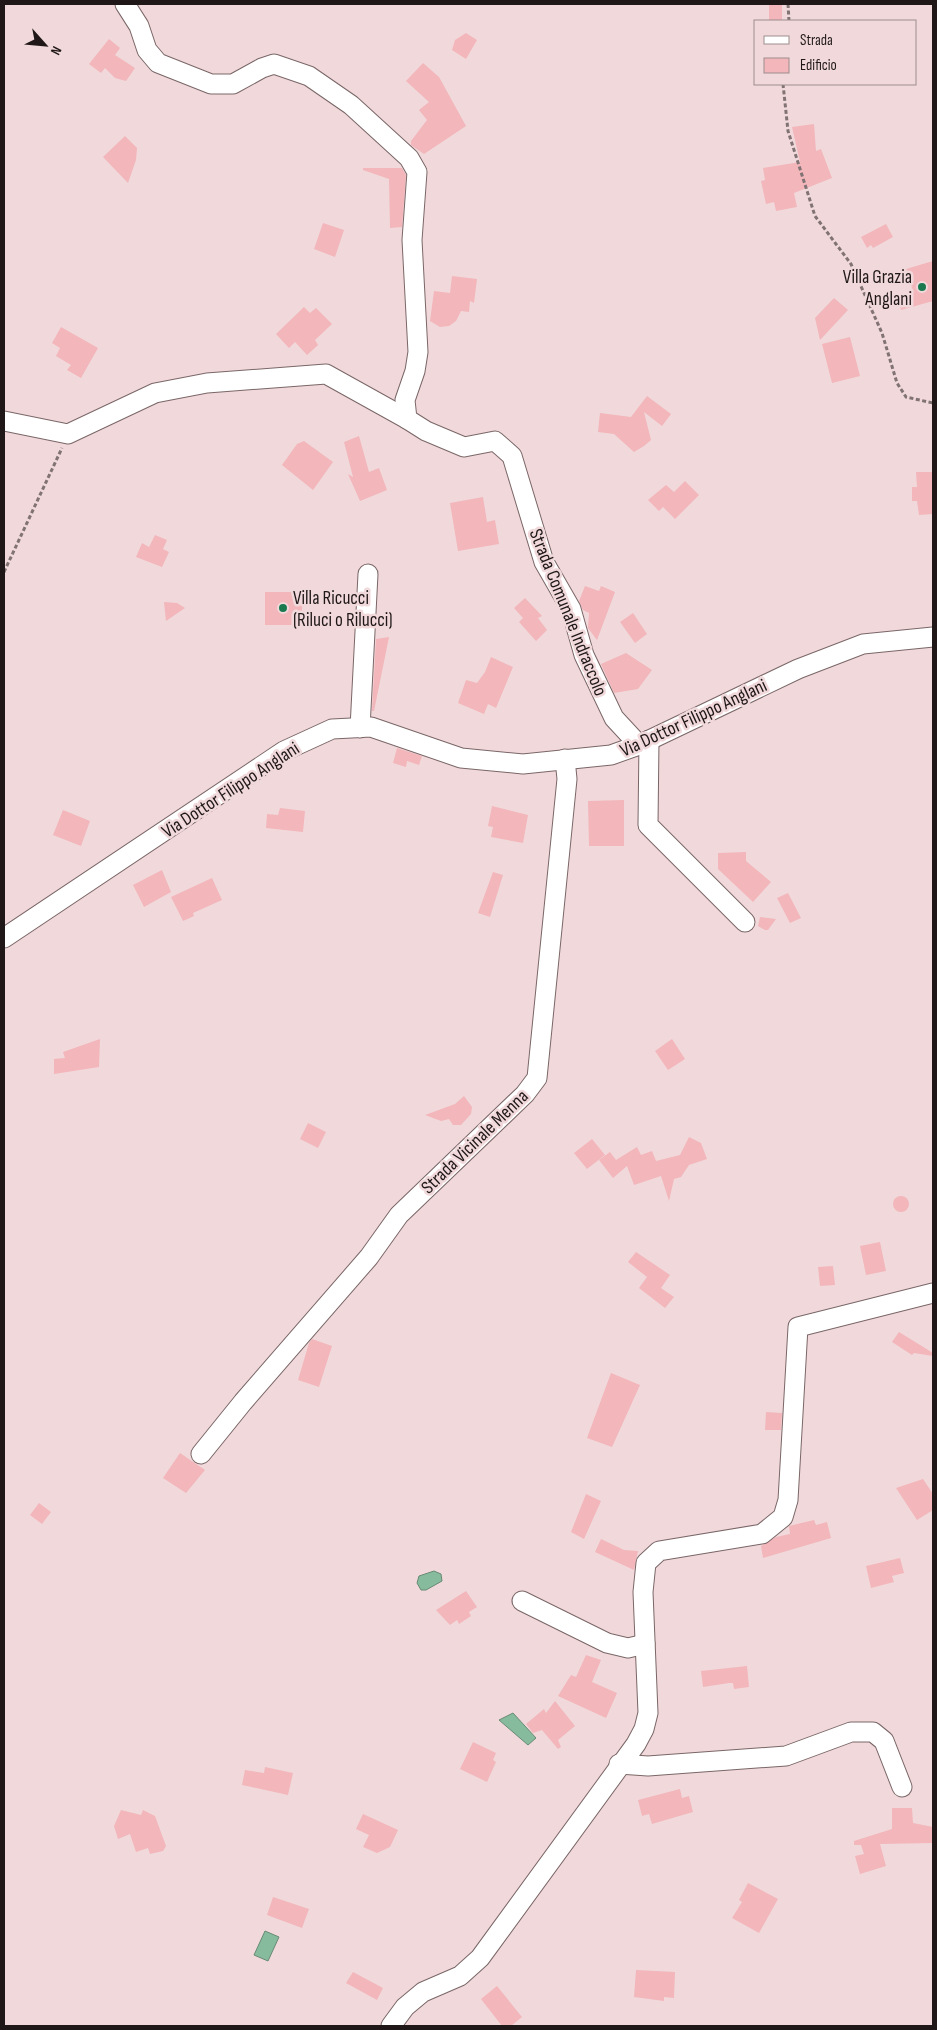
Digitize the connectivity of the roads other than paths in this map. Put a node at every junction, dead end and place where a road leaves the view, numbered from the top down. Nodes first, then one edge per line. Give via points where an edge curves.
1 (125, 4) edge
2 (407, 419) junction
3 (4, 421) edge
4 (368, 574) dead end
5 (933, 637) edge
6 (360, 728) junction
7 (644, 743) junction
8 (565, 759) junction
9 (745, 922) dead end
10 (4, 938) edge
11 (933, 1293) edge
12 (202, 1454) dead end
13 (522, 1601) dead end
14 (645, 1644) junction
15 (619, 1764) junction
16 (902, 1787) dead end
17 (391, 2026) edge

1 - 2 street via 139,26 147,50 158,63 211,84 233,84 274,64 309,76 351,105 409,158 417,172 412,240 418,352 405,400
2 - 3 street via 326,374 207,383 155,393 68,434
2 - 7 street, Strada Comunale Indraccolo via 464,448 495,441 512,456 544,562 570,609 584,655 614,718
4 - 6 street
5 - 7 street, Via Dottor Filippo Anglani via 863,644 798,668
6 - 8 street, Via Dottor Filippo Anglani via 371,727 461,758 523,764
6 - 10 street, Via Dottor Filippo Anglani via 332,729 284,751
7 - 8 street, Via Dottor Filippo Anglani via 611,755
7 - 9 street via 648,825
8 - 12 street, Strada Vicinale Menna via 567,779 537,1078 525,1094 399,1215 362,1265 242,1402
11 - 14 street via 798,1327 788,1500 783,1517 762,1534 659,1551 646,1562 643,1592
13 - 14 street via 608,1642 628,1648
14 - 15 street via 648,1713 640,1736
15 - 16 street via 648,1766 786,1756 851,1732 873,1732 884,1741
15 - 17 street via 480,1958 460,1976 423,1992 405,2007

